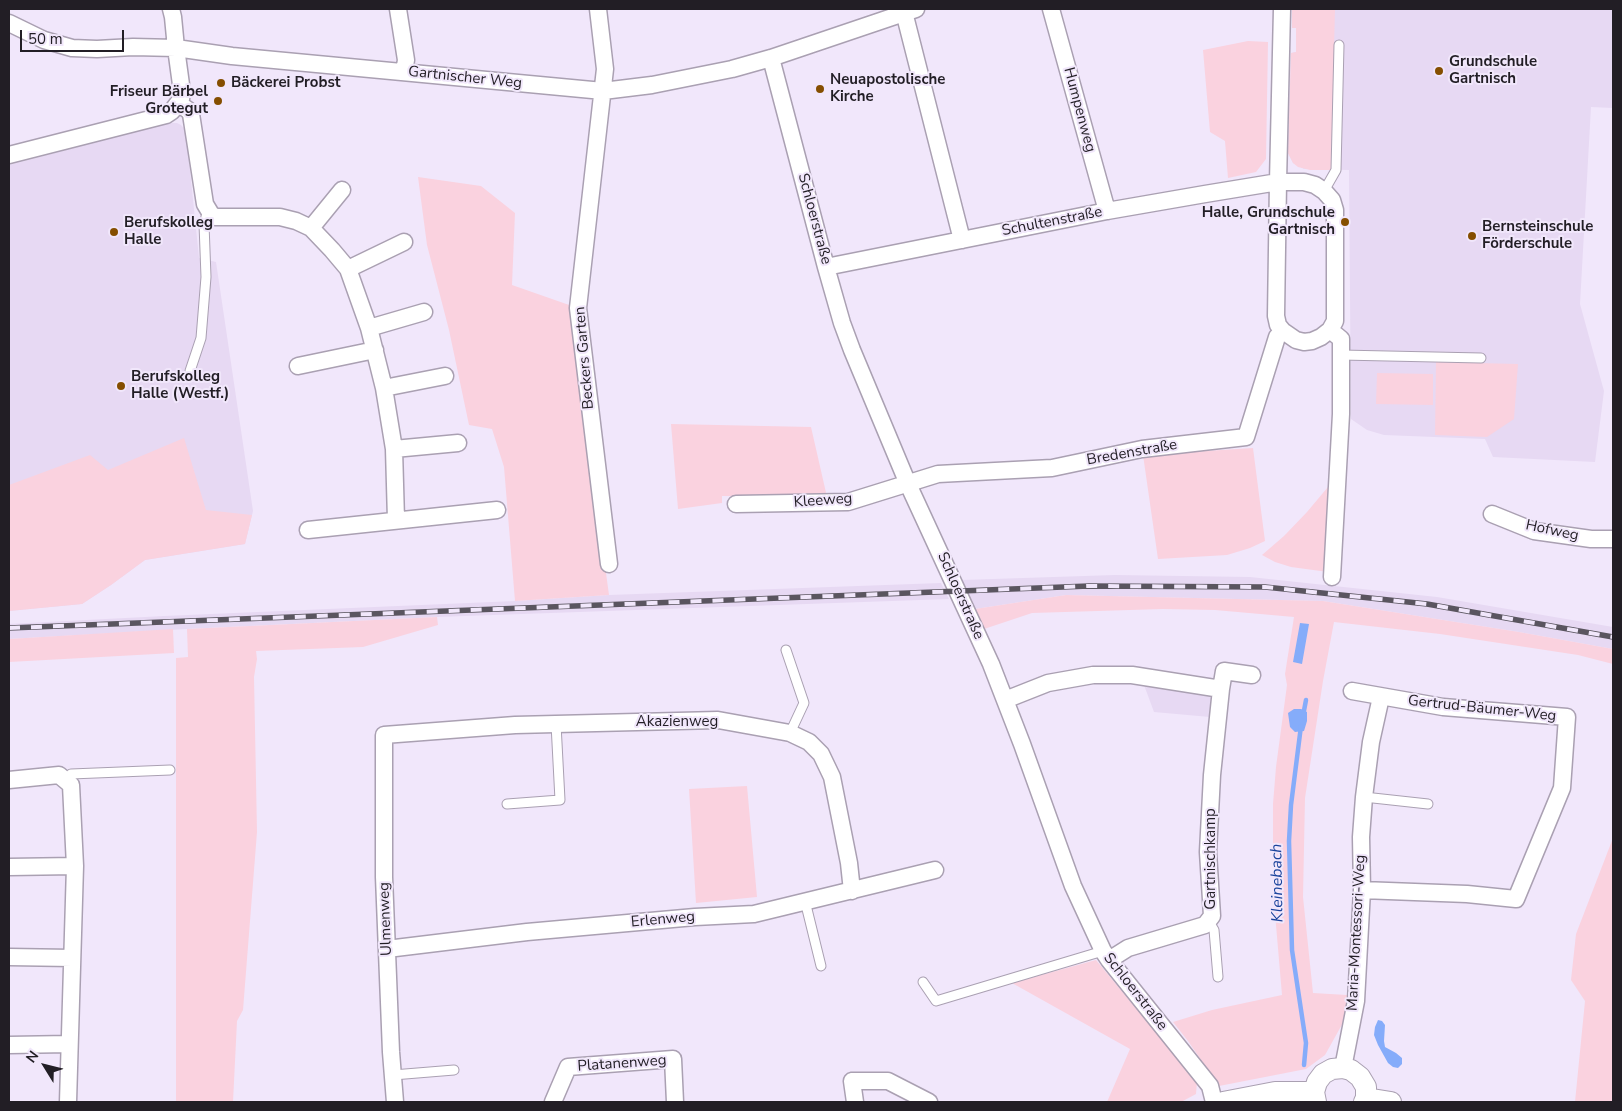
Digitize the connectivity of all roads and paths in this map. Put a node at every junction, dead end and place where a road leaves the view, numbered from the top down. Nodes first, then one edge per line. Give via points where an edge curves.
1 (171, 9) edge
2 (398, 9) edge
3 (598, 9) edge
4 (1051, 9) edge
5 (1282, 9) edge
6 (910, 10) edge
7 (9, 23) edge
8 (1339, 46) dead end
9 (176, 48) junction
10 (771, 58) junction
11 (404, 72) junction
12 (603, 91) junction
13 (179, 104) junction
14 (9, 155) edge
15 (1278, 182) junction
16 (342, 190) dead end
17 (1324, 190) junction
18 (1106, 211) junction
19 (212, 214) junction
20 (311, 228) junction
21 (962, 240) junction
22 (404, 242) dead end
23 (826, 267) junction
24 (348, 268) junction
25 (424, 312) dead end
26 (369, 328) junction
27 (1330, 330) junction
28 (1283, 331) junction
29 (375, 350) junction
30 (1341, 354) junction
31 (1481, 358) dead end
32 (298, 366) dead end
33 (190, 371) dead end
34 (445, 376) dead end
35 (384, 388) junction
36 (458, 443) dead end
37 (394, 449) junction
38 (908, 484) junction
39 (736, 504) dead end
40 (497, 510) dead end
41 (1492, 514) dead end
42 (396, 520) junction
43 (308, 530) dead end
44 (1613, 539) edge
45 (609, 564) dead end
46 (1332, 577) dead end
47 (786, 650) dead end
48 (1252, 675) dead end
49 (1220, 689) junction
50 (1352, 691) dead end
51 (1381, 697) junction
52 (1005, 700) junction
53 (556, 724) junction
54 (790, 733) junction
55 (384, 735) joint
56 (170, 770) dead end
57 (9, 780) edge
58 (65, 780) junction
59 (1364, 797) junction
60 (507, 804) dead end
61 (1428, 804) dead end
62 (75, 866) junction
63 (9, 867) edge
64 (935, 870) dead end
65 (1362, 890) junction
66 (852, 891) junction
67 (806, 901) junction
68 (1208, 920) junction
69 (387, 949) junction
70 (1106, 956) junction
71 (9, 957) edge
72 (72, 958) junction
73 (821, 966) dead end
74 (1218, 978) dead end
75 (923, 982) dead end
76 (69, 1044) junction
77 (9, 1045) edge
78 (1343, 1068) junction
79 (454, 1070) dead end
80 (393, 1075) junction
81 (1315, 1097) edge
82 (1365, 1100) edge
83 (68, 1102) edge
84 (395, 1102) edge
85 (553, 1102) edge
86 (675, 1102) edge
87 (855, 1102) edge
88 (929, 1102) edge
89 (1214, 1102) edge
90 (1223, 1102) edge
91 (1391, 1102) edge

1 - 9 street
2 - 11 street via 406,60
3 - 12 street, Beckers Garten via 605,70
4 - 18 street, Humpenweg
5 - 15 street
6 - 10 street, Gartnischer Weg
6 - 21 street
7 - 9 street, Gartnischer Weg via 44,40 72,48
8 - 17 lane via 1336,170
9 - 11 street, Gartnischer Weg
9 - 13 street via 182,92
10 - 12 street, Gartnischer Weg via 652,85
10 - 23 street, Schloerstraße
11 - 12 street, Gartnischer Weg
12 - 45 street, Beckers Garten via 578,308
13 - 14 street via 166,115
13 - 19 street via 191,114 205,204
15 - 17 street via 1304,182
15 - 18 street, Schultenstraße
15 - 28 street via 1276,316
16 - 20 street
17 - 27 street via 1335,210 1336,310
18 - 21 street, Schultenstraße
19 - 20 street via 280,217
19 - 33 lane via 204,224 206,277 201,338
20 - 24 street
21 - 23 street, Schultenstraße
22 - 24 street
23 - 38 street, Schloerstraße via 852,350
24 - 26 street
25 - 26 street
26 - 29 street
27 - 28 street via 1304,342
27 - 30 street via 1341,339
28 - 38 street, Bredenstraße via 1277,338 1246,437 1142,449 1052,468 938,474
29 - 32 street
29 - 35 street
30 - 31 lane
30 - 46 street
34 - 35 street
35 - 37 street
36 - 37 street
37 - 42 street
38 - 39 street, Kleeweg via 848,502
38 - 52 street, Schloerstraße
40 - 42 street
41 - 44 street, Hofweg via 1534,531
42 - 43 street
47 - 54 lane via 804,703
48 - 49 street, Gartnischkamp via 1224,671
49 - 52 street via 1132,675 1093,675 1048,683
49 - 68 street, Gartnischkamp via 1208,852 1212,916
50 - 51 street, Gertrud-Bäumer-Weg
51 - 59 street, Maria-Montessori-Weg
51 - 65 street, Gertrud-Bäumer-Weg via 1443,707 1567,717 1562,788 1516,899
52 - 70 street, Schloerstraße via 1073,886
53 - 54 street, Akazienweg via 718,720
53 - 55 street, Akazienweg
53 - 60 lane via 560,800
54 - 66 street, Akazienweg via 809,742 821,754 832,777
55 - 69 street, Ulmenweg
56 - 58 lane via 72,774
57 - 58 street via 59,775
58 - 62 street via 71,785
59 - 61 lane
59 - 65 street, Maria-Montessori-Weg
62 - 63 street
62 - 72 street
64 - 66 street, Erlenweg
65 - 78 street, Maria-Montessori-Weg via 1356,1001
66 - 67 street, Erlenweg
67 - 69 street, Erlenweg via 754,914 527,932
67 - 73 lane
68 - 70 street, Gartnischkamp via 1205,925
68 - 74 lane via 1214,930
69 - 80 street, Ulmenweg
70 - 75 lane via 936,1001
70 - 89 street, Schloerstraße via 1210,1086
71 - 72 street
72 - 76 street
76 - 77 street
76 - 83 street
78 - 81 street via 1323,1074 1317,1082
78 - 82 street via 1360,1077 1366,1087
79 - 80 lane
80 - 84 street, Ulmenweg
81 - 90 street via 1275,1092
82 - 91 street
85 - 86 street, Platanenweg via 568,1067 673,1058
87 - 88 street via 852,1081 888,1081

